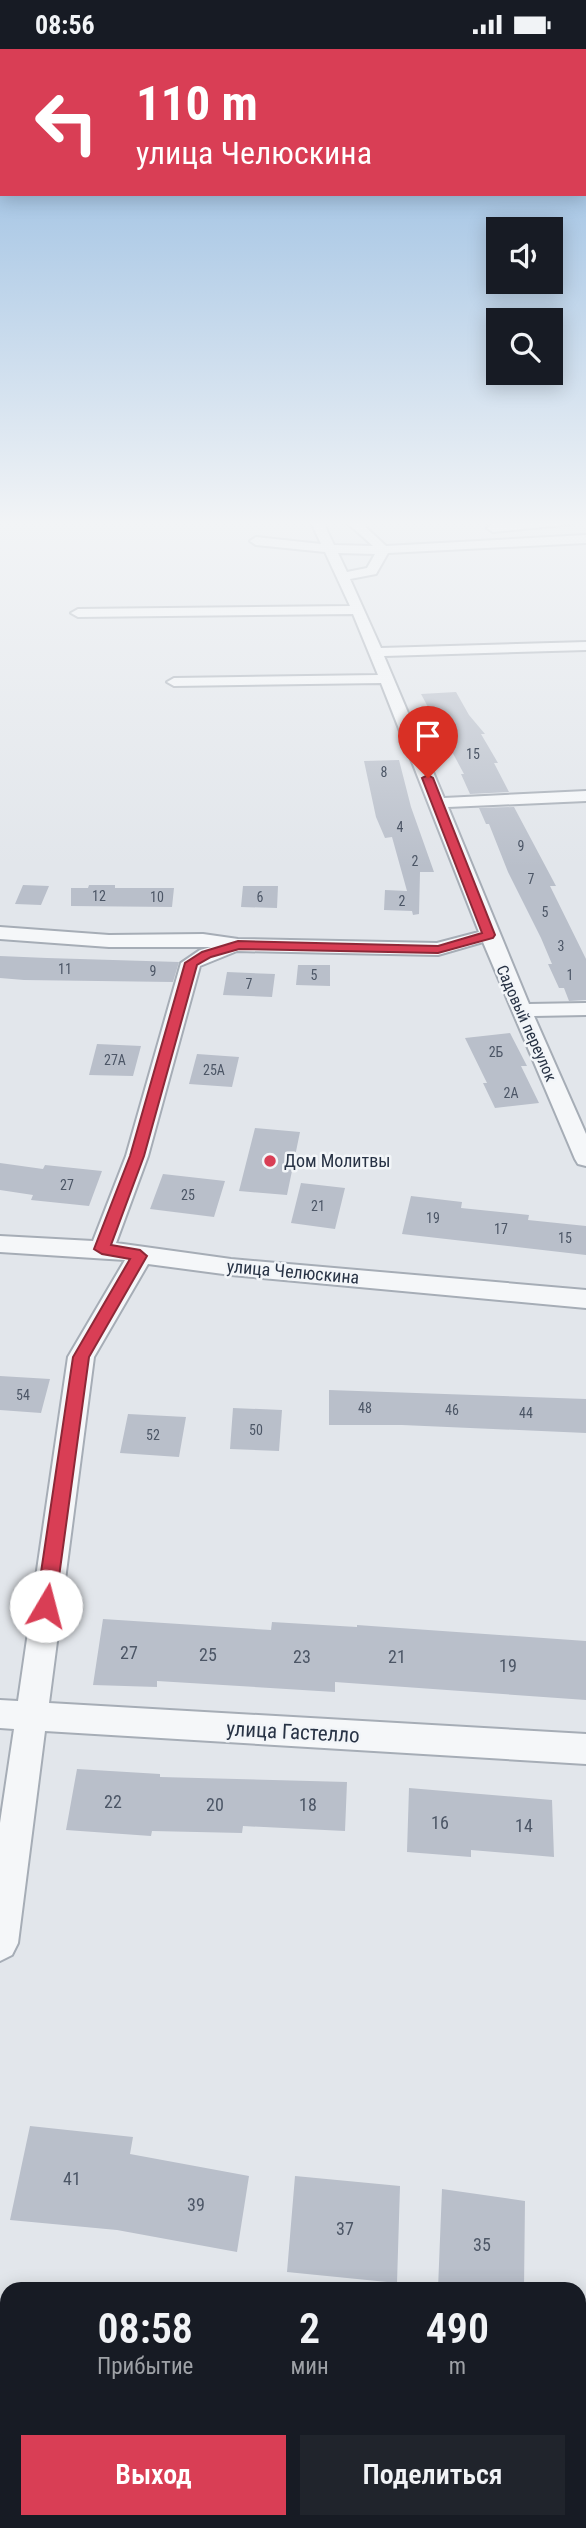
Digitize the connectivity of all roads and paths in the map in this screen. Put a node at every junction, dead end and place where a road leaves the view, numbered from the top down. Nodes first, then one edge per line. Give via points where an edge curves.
1 (369, 636) edge
2 (586, 646) edge
3 (376, 652) junction
4 (386, 679) junction
5 (174, 682) dead end
6 (586, 796) edge
7 (438, 803) junction
8 (0, 933) edge
9 (489, 935) junction
10 (180, 940) junction
11 (238, 945) junction
12 (438, 950) junction
13 (191, 963) junction
14 (502, 965) junction
15 (586, 1009) edge
16 (522, 1010) junction
17 (586, 1159) edge
18 (0, 1244) edge
19 (102, 1249) junction
20 (140, 1256) junction
21 (586, 1299) edge
22 (15, 1716) edge
23 (586, 1749) edge
24 (0, 1943) edge

1 - 3 street, Садовый переулок
2 - 3 street
3 - 4 street, Садовый переулок
4 - 5 street
4 - 7 street, Садовый переулок
6 - 7 street
7 - 9 street, Садовый переулок
8 - 10 street
9 - 12 street
9 - 14 street, Садовый переулок
10 - 11 street
10 - 13 street
11 - 12 street
11 - 13 street
12 - 14 street
13 - 19 street via 137,1156
14 - 16 street, Садовый переулок
15 - 16 street
16 - 17 street, Садовый переулок
18 - 19 street, улица Челюскина
19 - 20 street, улица Челюскина
20 - 21 street, улица Челюскина
20 - 22 street via 81,1357
22 - 23 street, улица Гастелло
22 - 24 street

